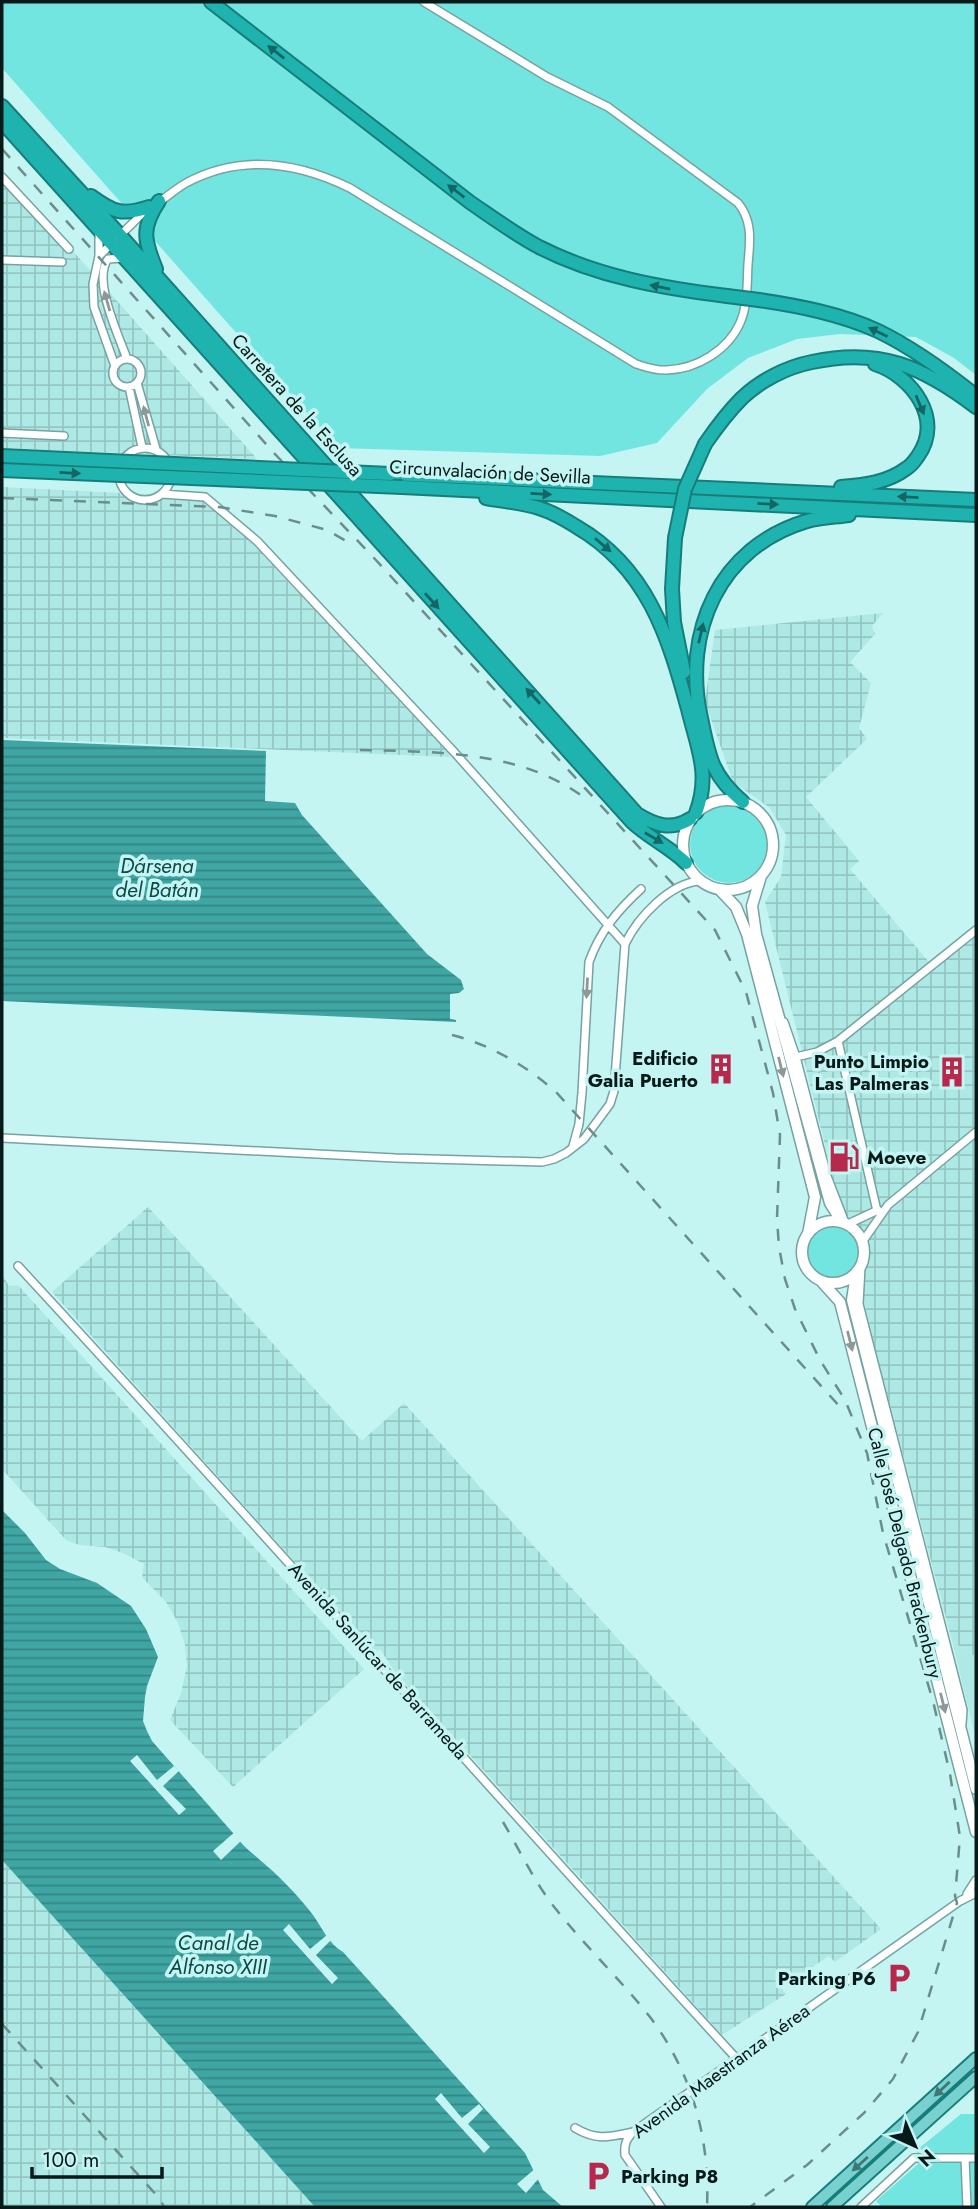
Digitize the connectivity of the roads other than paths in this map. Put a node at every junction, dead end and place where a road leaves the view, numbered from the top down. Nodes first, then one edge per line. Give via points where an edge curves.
1 (211, 2) edge
2 (424, 2) edge
3 (2, 106) edge
4 (2, 122) edge
5 (2, 177) edge
6 (69, 181) junction
7 (154, 204) junction
8 (99, 229) junction
9 (121, 247) junction
10 (69, 249) dead end
11 (99, 256) junction
12 (2, 260) edge
13 (62, 262) dead end
14 (161, 282) junction
15 (847, 357) junction
16 (127, 359) junction
17 (115, 366) junction
18 (137, 383) junction
19 (129, 387) junction
20 (976, 396) edge
21 (976, 407) edge
22 (2, 433) edge
23 (64, 436) dead end
24 (142, 447) junction
25 (156, 449) junction
26 (2, 456) edge
27 (2, 470) edge
28 (448, 490) junction
29 (786, 491) junction
30 (162, 494) junction
31 (976, 500) edge
32 (894, 512) junction
33 (976, 515) edge
34 (692, 703) junction
35 (743, 802) junction
36 (693, 816) junction
37 (687, 863) junction
38 (761, 876) junction
39 (700, 881) junction
40 (641, 889) dead end
41 (720, 890) junction
42 (607, 925) junction
43 (976, 930) edge
44 (625, 944) junction
45 (769, 984) junction
46 (838, 1041) junction
47 (796, 1058) junction
48 (976, 1132) edge
49 (2, 1138) edge
50 (572, 1146) junction
51 (888, 1205) junction
52 (877, 1211) junction
53 (845, 1223) junction
54 (808, 1234) junction
55 (863, 1241) junction
56 (18, 1266) dead end
57 (858, 1270) junction
58 (821, 1281) junction
59 (976, 1789) edge
60 (976, 1832) edge
61 (976, 1880) edge
62 (976, 1893) edge
63 (960, 1901) junction
64 (976, 2051) edge
65 (736, 2059) junction
66 (972, 2062) edge
67 (975, 2078) edge
68 (575, 2129) dead end
69 (633, 2132) junction
70 (965, 2158) junction
71 (976, 2158) edge
72 (867, 2205) edge
73 (661, 2207) edge
74 (812, 2207) edge
75 (831, 2207) edge
76 (967, 2207) edge

20 -> 1 highway, bridge via 910,349 834,315 622,279 540,247 471,203
2 - 7 street via 547,77 608,107 738,203 751,236 745,308 726,345 680,368 650,369 636,364 359,193 306,169 256,164 230,167 186,183
3 - 6 highway, Carretera de la Esclusa
4 - 8 highway
5 - 10 street
6 - 7 highway via 115,211 135,211
6 - 9 highway, Carretera de la Esclusa
7 - 9 street
7 - 14 highway via 145,241
8 - 9 highway
8 - 11 street
9 - 11 street
9 - 14 highway, Carretera de la Esclusa
16 -> 9 street via 104,295 105,262
9 -> 37 highway, Carretera de la Esclusa via 632,822
11 - 17 street via 94,307
12 - 13 street
36 -> 14 highway, Carretera de la Esclusa via 671,827 637,814
15 - 21 highway via 873,357 909,368 939,381
15 -> 29 highway via 878,365 909,383 922,403 928,428 923,448 910,466 889,479
15 - 34 highway, bridge via 798,365 768,378 743,397 705,444 685,489 672,589 674,622
16 - 17 street
16 - 18 street via 140,366
17 - 19 street via 116,382
18 - 19 street
25 -> 18 street
19 - 24 street
22 - 23 street
24 - 25 street
24 - 30 street via 125,456 120,483 139,500
25 - 30 street via 171,466 171,481
26 - 29 highway, Circunvalación de Sevilla, bridge
27 -> 28 highway, Circunvalación de Sevilla, bridge
28 -> 32 highway, Circunvalación de Sevilla
28 -> 34 highway via 540,509 592,536 612,553 638,581 658,617
31 -> 29 highway, Circunvalación de Sevilla
30 - 42 street via 205,496 257,541 455,752
32 - 33 highway, Circunvalación de Sevilla
34 -> 32 highway via 703,621 727,575 747,553 808,521
34 - 35 highway via 709,758 720,779
34 - 36 highway via 704,771 703,796
35 - 36 main road via 722,800
35 - 38 main road via 758,811 772,834 773,852
36 - 37 main road via 683,842
37 - 39 main road
38 - 41 main road via 746,887
38 - 45 main road via 752,906
39 - 41 main road
39 - 44 street via 675,887 636,924
40 - 42 street
41 -> 54 main road via 736,907 747,934 815,1197
42 - 44 street
42 -> 50 street via 589,962 582,1093
43 - 46 street
44 - 50 street via 614,1091 592,1132
45 - 47 street
45 - 53 main road via 830,1203
46 - 47 street
46 - 52 street
47 - 53 street via 827,1176
48 - 51 street
49 - 50 street via 528,1163 554,1159
51 - 52 street
51 - 55 street
52 - 53 street
53 - 54 main road via 821,1223
53 - 55 main road
54 - 58 main road via 802,1251 804,1262
55 - 57 main road
56 - 65 street, Avenida Sanlúcar de Barrameda
57 - 58 main road via 839,1283
57 - 59 main road, Calle José Delgado Brackenbury via 852,1300
58 -> 60 main road, Calle José Delgado Brackenbury via 840,1302
61 - 63 street
62 - 63 street
63 - 65 street, Avenida Maestranza Aérea
64 - 66 main road
65 - 69 street, Avenida Maestranza Aérea
66 -> 74 main road
67 - 75 main road
68 - 69 street via 602,2138
69 - 73 street, Avenida Maestranza Aérea via 626,2140 625,2155
70 - 71 street
70 - 72 street via 914,2158
70 - 76 street

